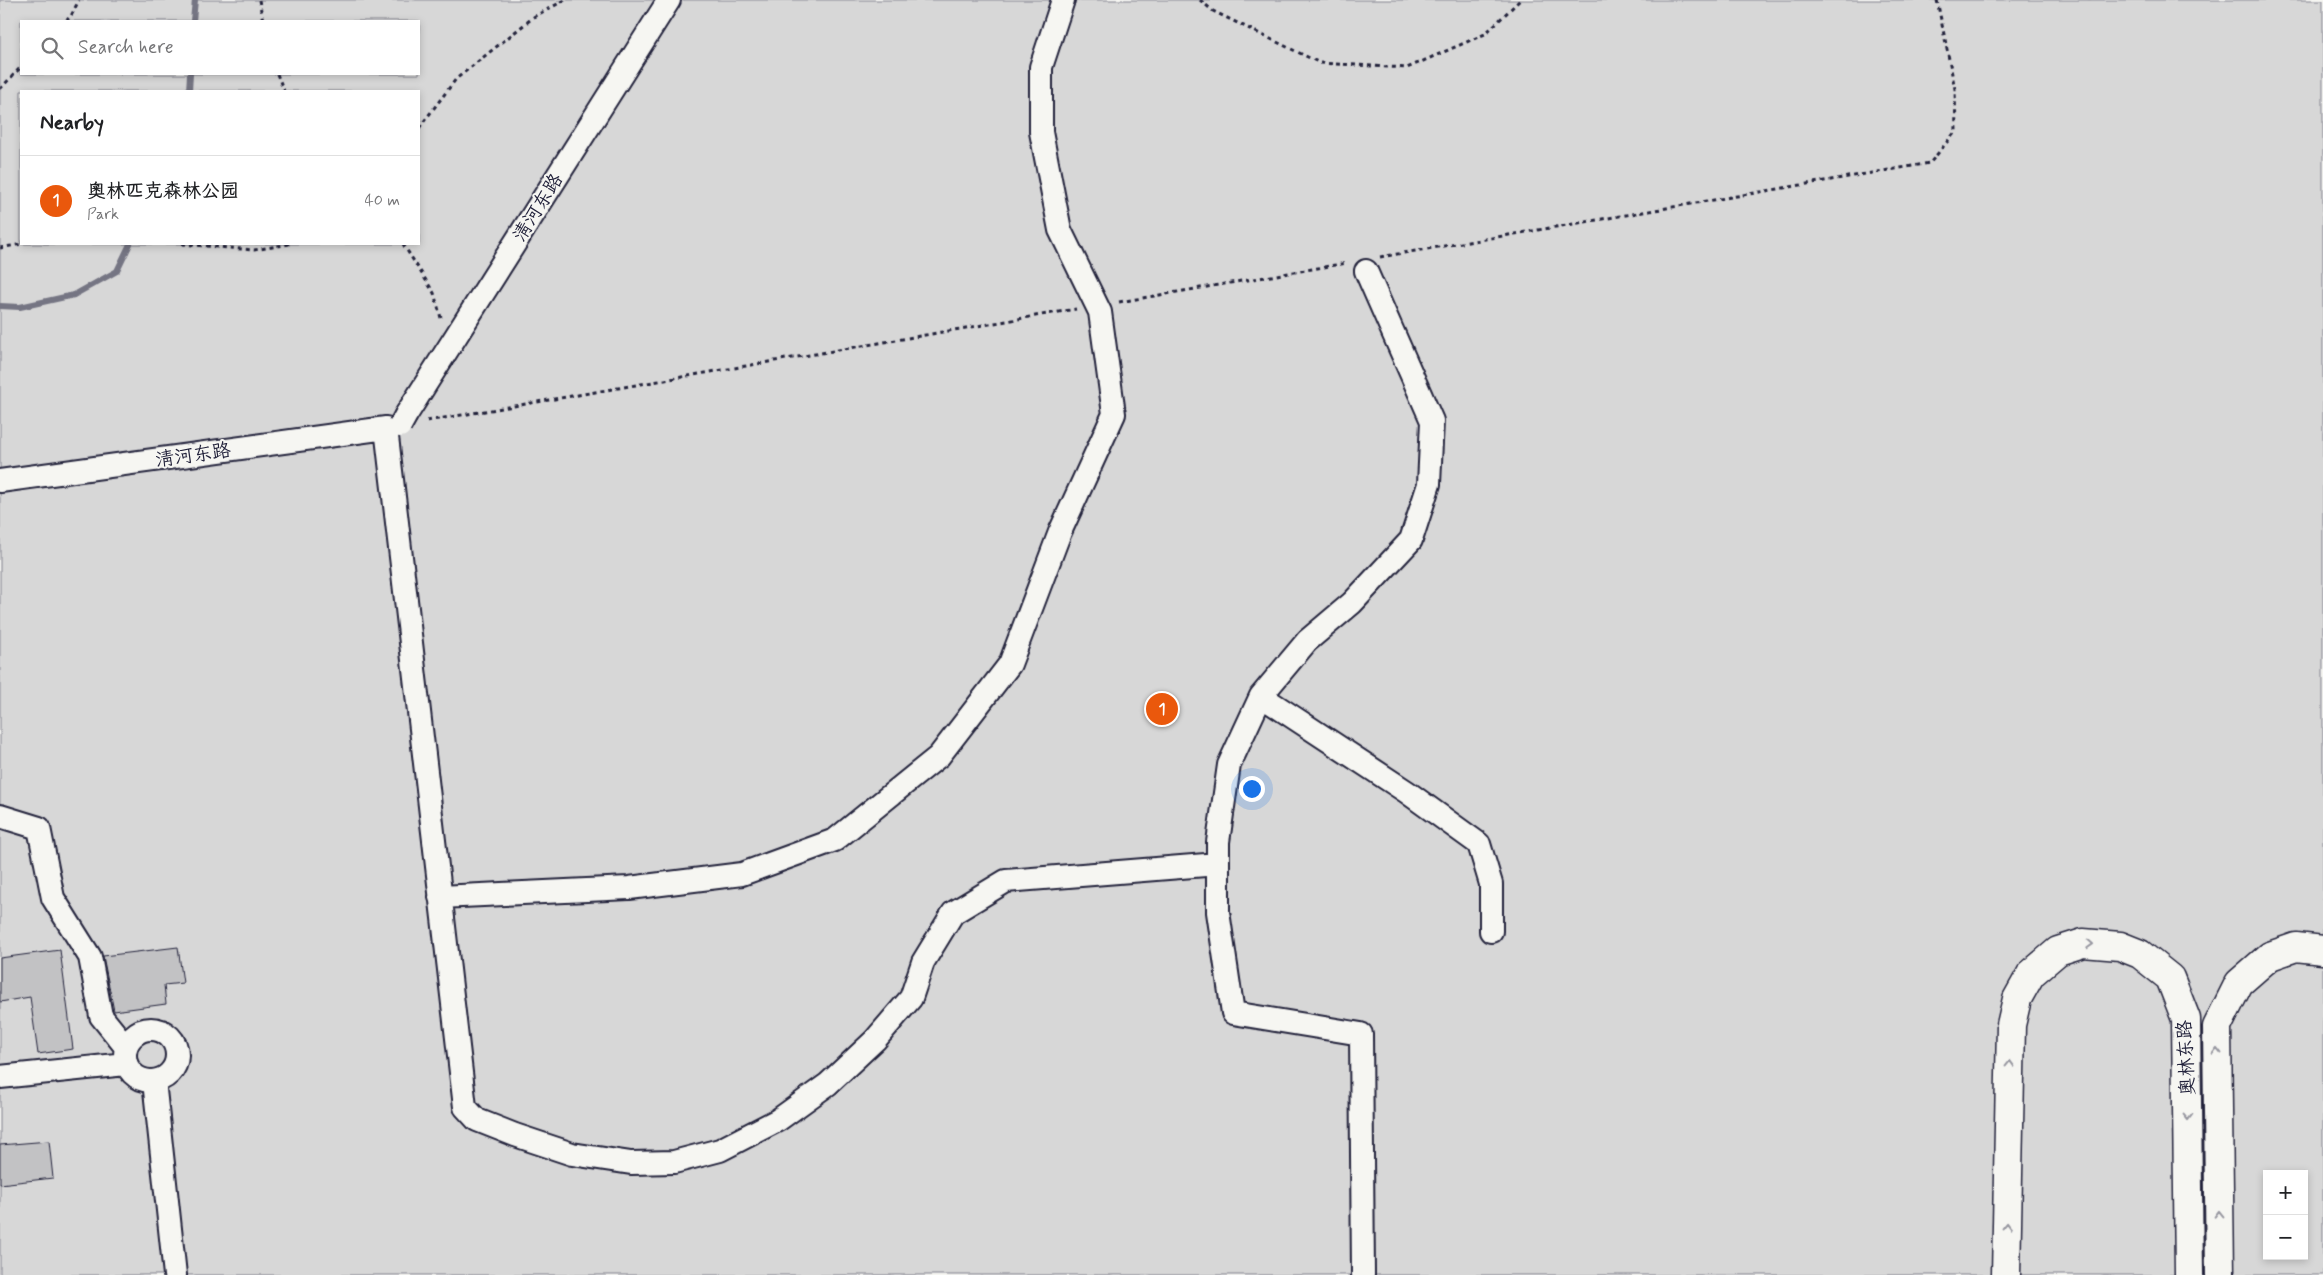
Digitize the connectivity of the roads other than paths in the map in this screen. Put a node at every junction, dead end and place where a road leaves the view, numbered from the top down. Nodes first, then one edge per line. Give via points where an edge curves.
1 (668, 0) edge
2 (1063, 0) edge
3 (1363, 264) road end
4 (404, 423) junction
5 (0, 481) edge
6 (1261, 696) junction
7 (0, 816) edge
8 (1218, 864) junction
9 (440, 897) junction
10 (1491, 931) dead end
11 (2323, 950) edge
12 (126, 1055) junction
13 (0, 1077) edge
14 (154, 1082) junction
15 (2220, 1269) edge
16 (175, 1275) edge
17 (1363, 1275) edge
18 (2006, 1275) edge
19 (2189, 1275) edge

1 - 4 lane, 清河东路
2 - 9 lane via 1041,67 1041,132 1060,230 1100,312 1114,414 1060,532 1010,664 939,756 835,840 742,874 630,888
3 - 6 lane via 1432,421 1429,484 1411,540 1352,604 1308,641
4 - 5 lane, 清河东路
4 - 9 lane
6 - 8 lane via 1229,765
6 - 10 lane via 1407,792 1479,844 1491,884
7 - 12 lane via 39,828 53,898 90,957 100,1016
8 - 9 lane via 1006,881 953,913 924,962 911,998 875,1040 828,1084 778,1120 720,1150 674,1162 631,1163 572,1154 477,1120 465,1107
8 - 17 lane via 1218,912 1233,1013 1361,1034
15 -> 11 main road, 奥林东路 via 2216,1027 2239,983 2270,956 2296,947
12 - 13 lane
12 - 14 lane via 130,1072 137,1078
12 - 14 lane via 130,1039 136,1033 153,1028 174,1042 177,1059 174,1067 170,1074
14 - 16 lane
18 -> 19 main road, 奥林东路 via 2011,1026 2017,999 2031,974 2058,951 2083,943 2120,946 2140,954 2170,978 2186,1019

